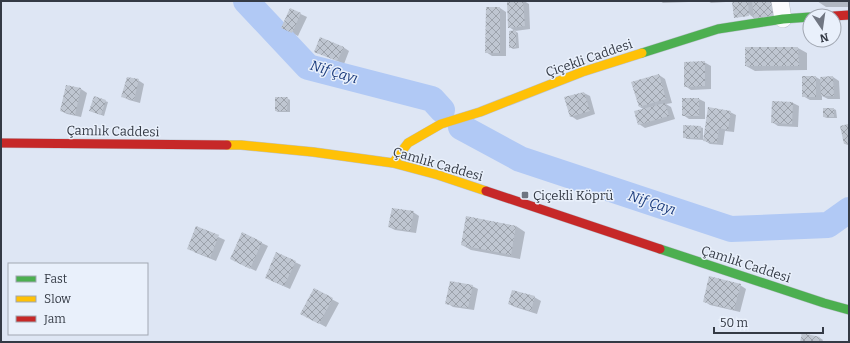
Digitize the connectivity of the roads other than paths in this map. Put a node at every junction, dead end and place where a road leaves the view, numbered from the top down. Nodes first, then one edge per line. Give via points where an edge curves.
1 (780, 1) edge
2 (802, 18) edge
3 (783, 19) junction
4 (1, 143) edge
5 (393, 163) junction
6 (849, 310) edge

1 - 3 street
2 - 3 street, Çiçekli Caddesi
3 - 5 street, Çiçekli Caddesi via 718,29 582,72 480,112 441,124 408,143
4 - 5 street, Çamlık Caddesi via 241,145
5 - 6 street, Çamlık Caddesi via 438,175

